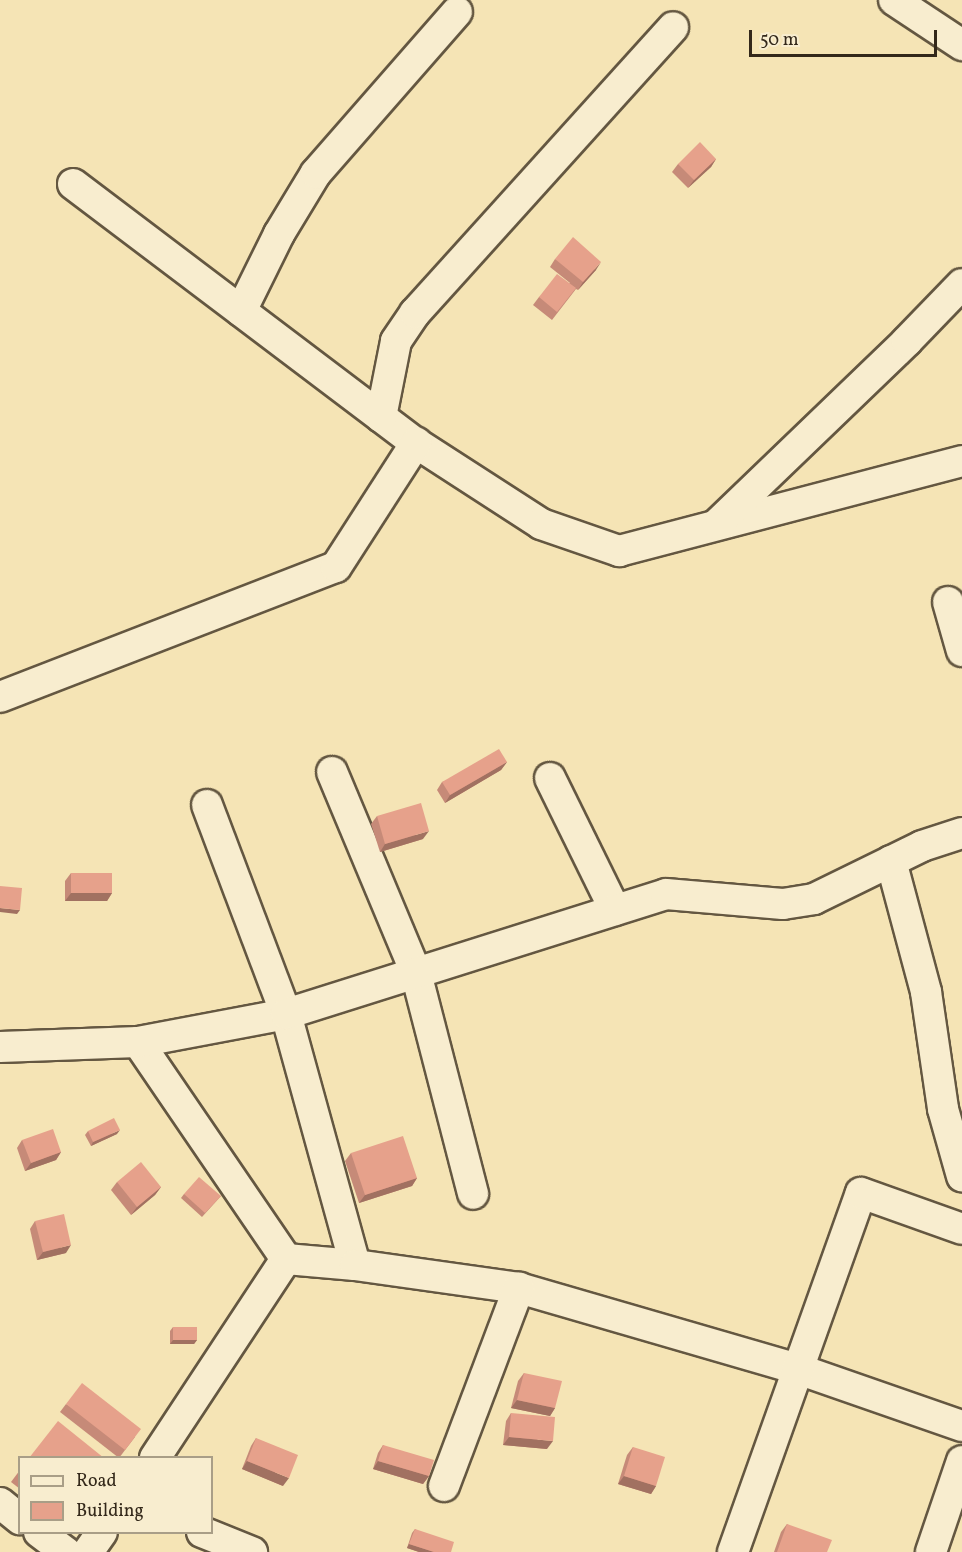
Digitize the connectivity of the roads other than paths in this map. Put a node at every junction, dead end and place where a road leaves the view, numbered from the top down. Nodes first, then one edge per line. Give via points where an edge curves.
1 (894, 0) edge
2 (457, 12) dead end
3 (673, 27) dead end
4 (962, 45) edge
5 (73, 184) dead end
6 (962, 285) edge
7 (241, 311) junction
8 (381, 417) junction
9 (416, 443) junction
10 (962, 461) edge
11 (714, 526) junction
12 (948, 602) dead end
13 (962, 651) edge
14 (0, 697) edge
15 (332, 772) dead end
16 (550, 778) dead end
17 (207, 805) dead end
18 (962, 833) edge
19 (891, 861) junction
20 (615, 910) junction
21 (416, 973) junction
22 (286, 1014) junction
23 (138, 1042) junction
24 (0, 1047) edge
25 (952, 1105) edge
26 (962, 1176) edge
27 (473, 1194) dead end
28 (962, 1229) edge
29 (286, 1259) junction
30 (355, 1265) junction
31 (519, 1288) junction
32 (798, 1369) junction
33 (962, 1426) edge
34 (156, 1456) edge
35 (962, 1461) edge
36 (444, 1486) dead end
37 (0, 1503) edge
38 (18, 1517) edge
39 (40, 1534) edge
40 (101, 1534) edge
41 (205, 1534) edge
42 (66, 1552) edge
43 (88, 1552) edge
44 (252, 1552) edge
45 (733, 1552) edge
46 (931, 1552) edge

1 - 4 street
2 - 7 street via 316,173 279,234
3 - 8 street via 415,313 396,340
5 - 7 street
6 - 11 street
7 - 8 street
8 - 9 street
9 - 11 street via 541,524 620,551
9 - 14 street via 336,567
10 - 11 street
12 - 13 street
15 - 21 street
16 - 20 street
17 - 22 street
18 - 19 street
19 - 20 street via 814,899 783,904 666,894
19 - 25 street via 927,992
20 - 21 street
21 - 22 street
21 - 27 street
22 - 23 street
22 - 30 street
23 - 24 street
23 - 29 street
25 - 26 street
28 - 32 street via 861,1193
29 - 30 street
29 - 34 street
30 - 31 street
31 - 32 street
31 - 36 street
32 - 33 street
32 - 45 street
35 - 46 street
37 - 38 street
39 - 42 street
40 - 43 street
41 - 44 street

